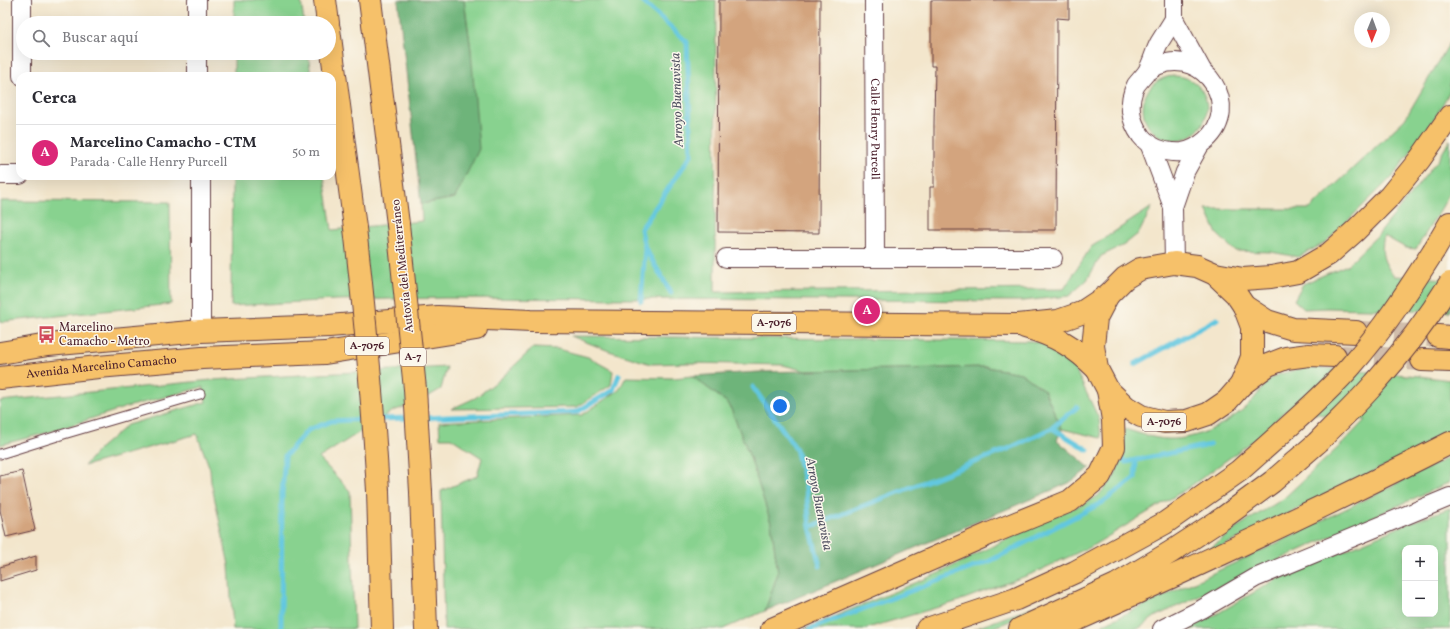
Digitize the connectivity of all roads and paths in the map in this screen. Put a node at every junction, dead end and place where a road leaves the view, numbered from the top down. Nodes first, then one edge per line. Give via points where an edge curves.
1 (22, 0) edge
2 (197, 0) edge
3 (325, 0) edge
4 (370, 0) edge
5 (874, 0) edge
6 (1174, 0) edge
7 (22, 16) edge
8 (197, 16) edge
9 (327, 16) edge
10 (1174, 19) junction
11 (22, 60) edge
12 (197, 60) edge
13 (333, 60) edge
14 (1202, 70) junction
15 (22, 72) edge
16 (197, 72) edge
17 (335, 72) edge
18 (1146, 73) junction
19 (336, 82) edge
20 (1450, 116) edge
21 (1149, 143) junction
22 (1200, 145) junction
23 (0, 175) edge
24 (16, 175) edge
25 (201, 180) edge
26 (1173, 208) junction
27 (1450, 223) edge
28 (875, 257) junction
29 (726, 258) dead end
30 (1053, 258) dead end
31 (1174, 263) junction
32 (1215, 274) junction
33 (1450, 283) edge
34 (1108, 295) junction
35 (1244, 306) junction
36 (531, 321) junction
37 (1018, 325) junction
38 (201, 331) junction
39 (1356, 332) tunnel mouth
40 (0, 352) edge
41 (1335, 356) tunnel mouth
42 (1422, 360) tunnel mouth
43 (1450, 361) edge
44 (1097, 369) junction
45 (0, 378) edge
46 (1241, 385) junction
47 (1108, 390) junction
48 (200, 394) dead end
49 (1450, 443) edge
50 (0, 454) edge
51 (1450, 497) edge
52 (382, 629) edge
53 (426, 629) edge
54 (772, 629) edge
55 (926, 629) edge
56 (1020, 629) edge
57 (1056, 629) edge
58 (1162, 629) edge

1 - 7 street
2 - 8 street
3 - 9 main road
4 - 53 main road, Autovía del Mediterráneo / A-7, bridge via 416,388
5 - 28 street, Calle Henry Purcell
6 - 10 street
10 - 14 street
10 - 18 street
11 - 15 street
12 - 16 street
13 - 17 main road, bridge
14 - 18 street via 1175,62 1159,65
14 - 22 street via 1216,87 1221,108 1218,122 1211,135
18 - 21 street via 1136,84 1131,99 1131,114 1135,128
19 - 52 main road, bridge via 355,228 371,387 378,491
20 - 32 main road via 1390,196 1329,254 1298,272 1271,277 1243,279
21 - 22 street via 1172,152 1187,151
21 - 26 street
22 - 26 street via 1185,172
23 - 24 street
25 - 38 street
26 - 31 street
27 - 55 main road, bridge via 1383,326 1350,367 1239,471 1165,523 1075,572 1016,598
28 - 29 street
28 - 30 street
31 - 32 main road, A-7076 via 1197,266
31 - 34 main road, A-7076 via 1140,270 1125,278
32 - 35 main road, A-7076 via 1236,294
33 - 56 main road, bridge via 1409,342 1375,384 1318,442 1272,482 1223,518 1116,585
34 - 37 main road, A-7076 via 1081,313 1058,321
34 - 44 main road, A-7076 via 1096,318 1093,346
35 - 39 main road, A-7076 via 1267,321 1293,329
35 - 46 main road, A-7076 via 1252,327 1252,357
36 - 37 main road, A-7076
36 - 38 main road, A-7076 via 438,317 329,326
36 - 45 main road, Avenida Marcelino Camacho / A-7076 via 325,353 202,358
37 - 44 main road, A-7076 via 1046,333 1070,346
38 - 40 main road, A-7076
41 - 46 main road, A-7076 via 1309,355 1286,358 1268,365
42 - 43 main road
44 - 47 main road, A-7076
46 - 47 main road, A-7076 via 1228,401 1208,414 1188,421 1164,422 1142,416 1126,407
47 - 54 main road via 1114,448 1100,476 1070,501
48 - 50 lane
49 - 57 main road via 1200,565
51 - 58 street via 1255,578

